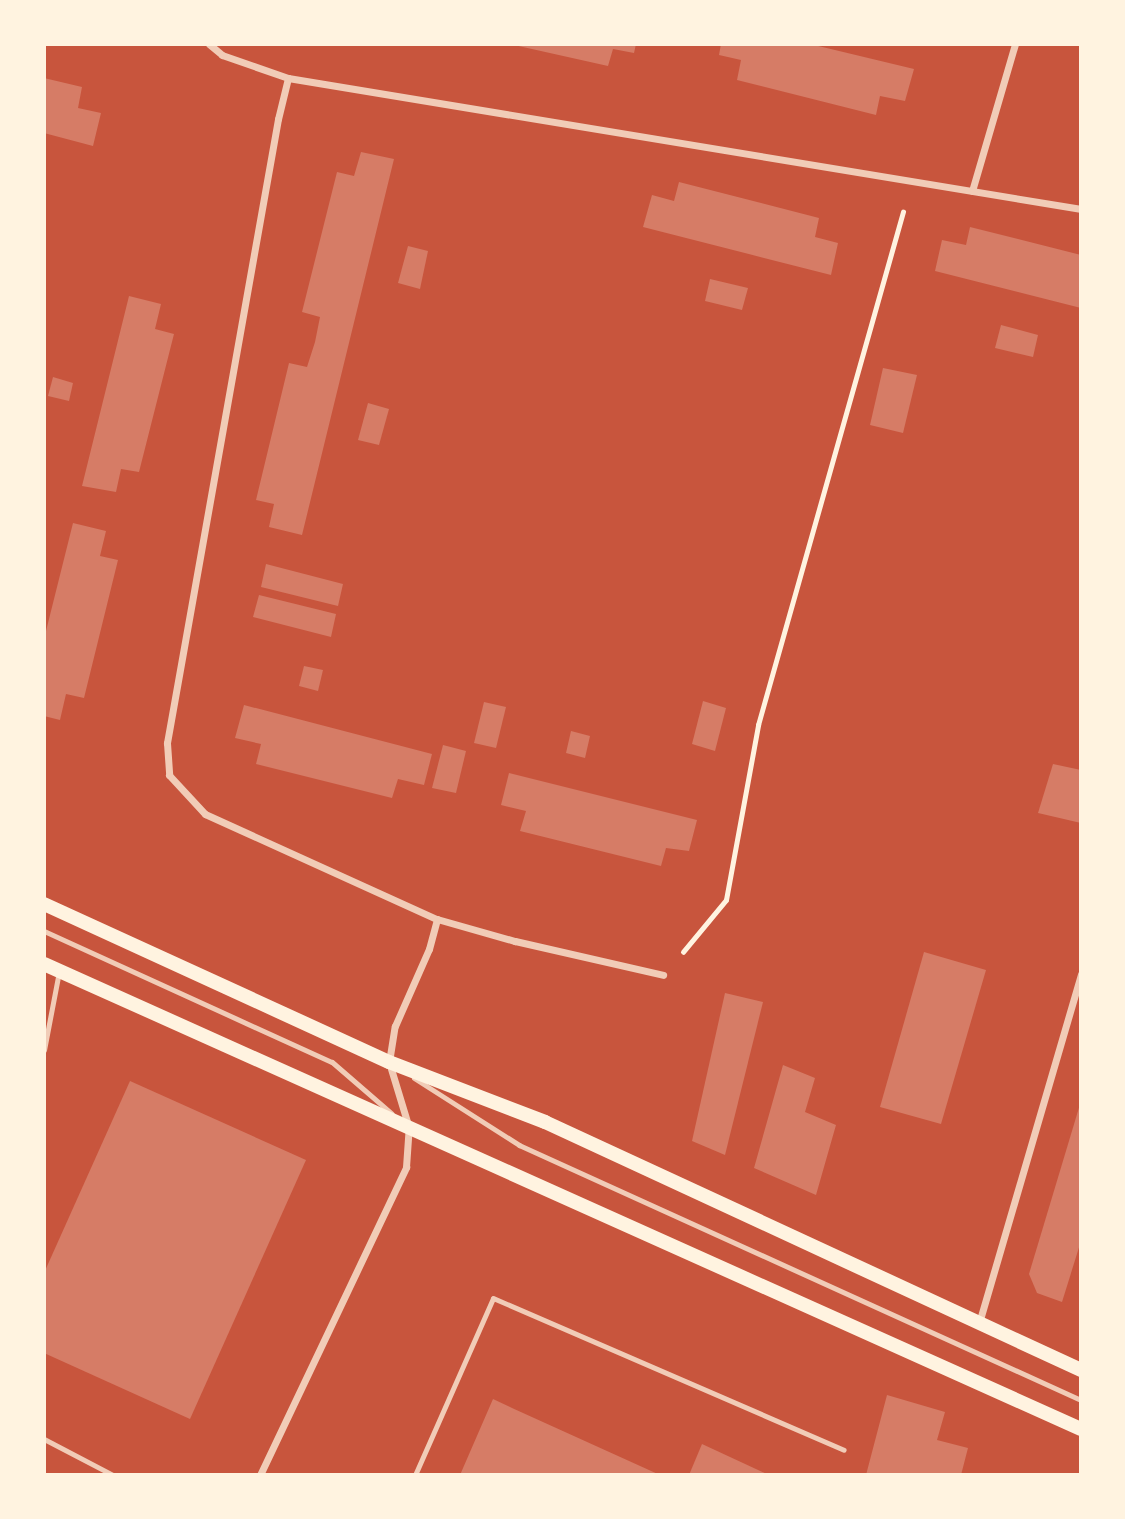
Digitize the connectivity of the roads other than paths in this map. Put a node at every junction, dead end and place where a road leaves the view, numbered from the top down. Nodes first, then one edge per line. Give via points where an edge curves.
1 (209, 44) edge
2 (1015, 44) edge
3 (288, 78) junction
4 (972, 191) junction
5 (1081, 209) edge
6 (44, 904) edge
7 (437, 919) junction
8 (44, 931) edge
9 (44, 964) edge
10 (59, 971) junction
11 (1081, 974) edge
12 (663, 975) road end
13 (44, 1050) edge
14 (390, 1062) junction
15 (409, 1128) junction
16 (979, 1323) junction
17 (1081, 1370) edge
18 (1081, 1400) edge
19 (1081, 1429) edge
20 (44, 1439) edge
21 (844, 1450) dead end
22 (113, 1475) edge
23 (260, 1475) edge
24 (415, 1475) edge

1 - 3 street via 222,55
2 - 4 street
3 - 4 street
3 - 7 street via 170,729 170,775 205,814
4 - 5 street
6 - 14 main road
7 - 12 street
7 - 14 street via 429,949 395,1026
8 - 15 lane via 332,1062
9 - 10 main road
10 - 13 lane
10 - 15 main road
11 - 16 street
14 - 15 street
14 - 16 main road via 545,1122
14 - 18 lane via 519,1145
15 - 19 main road
15 - 23 street via 405,1167
16 - 17 main road
20 - 22 lane
21 - 24 lane via 493,1298

